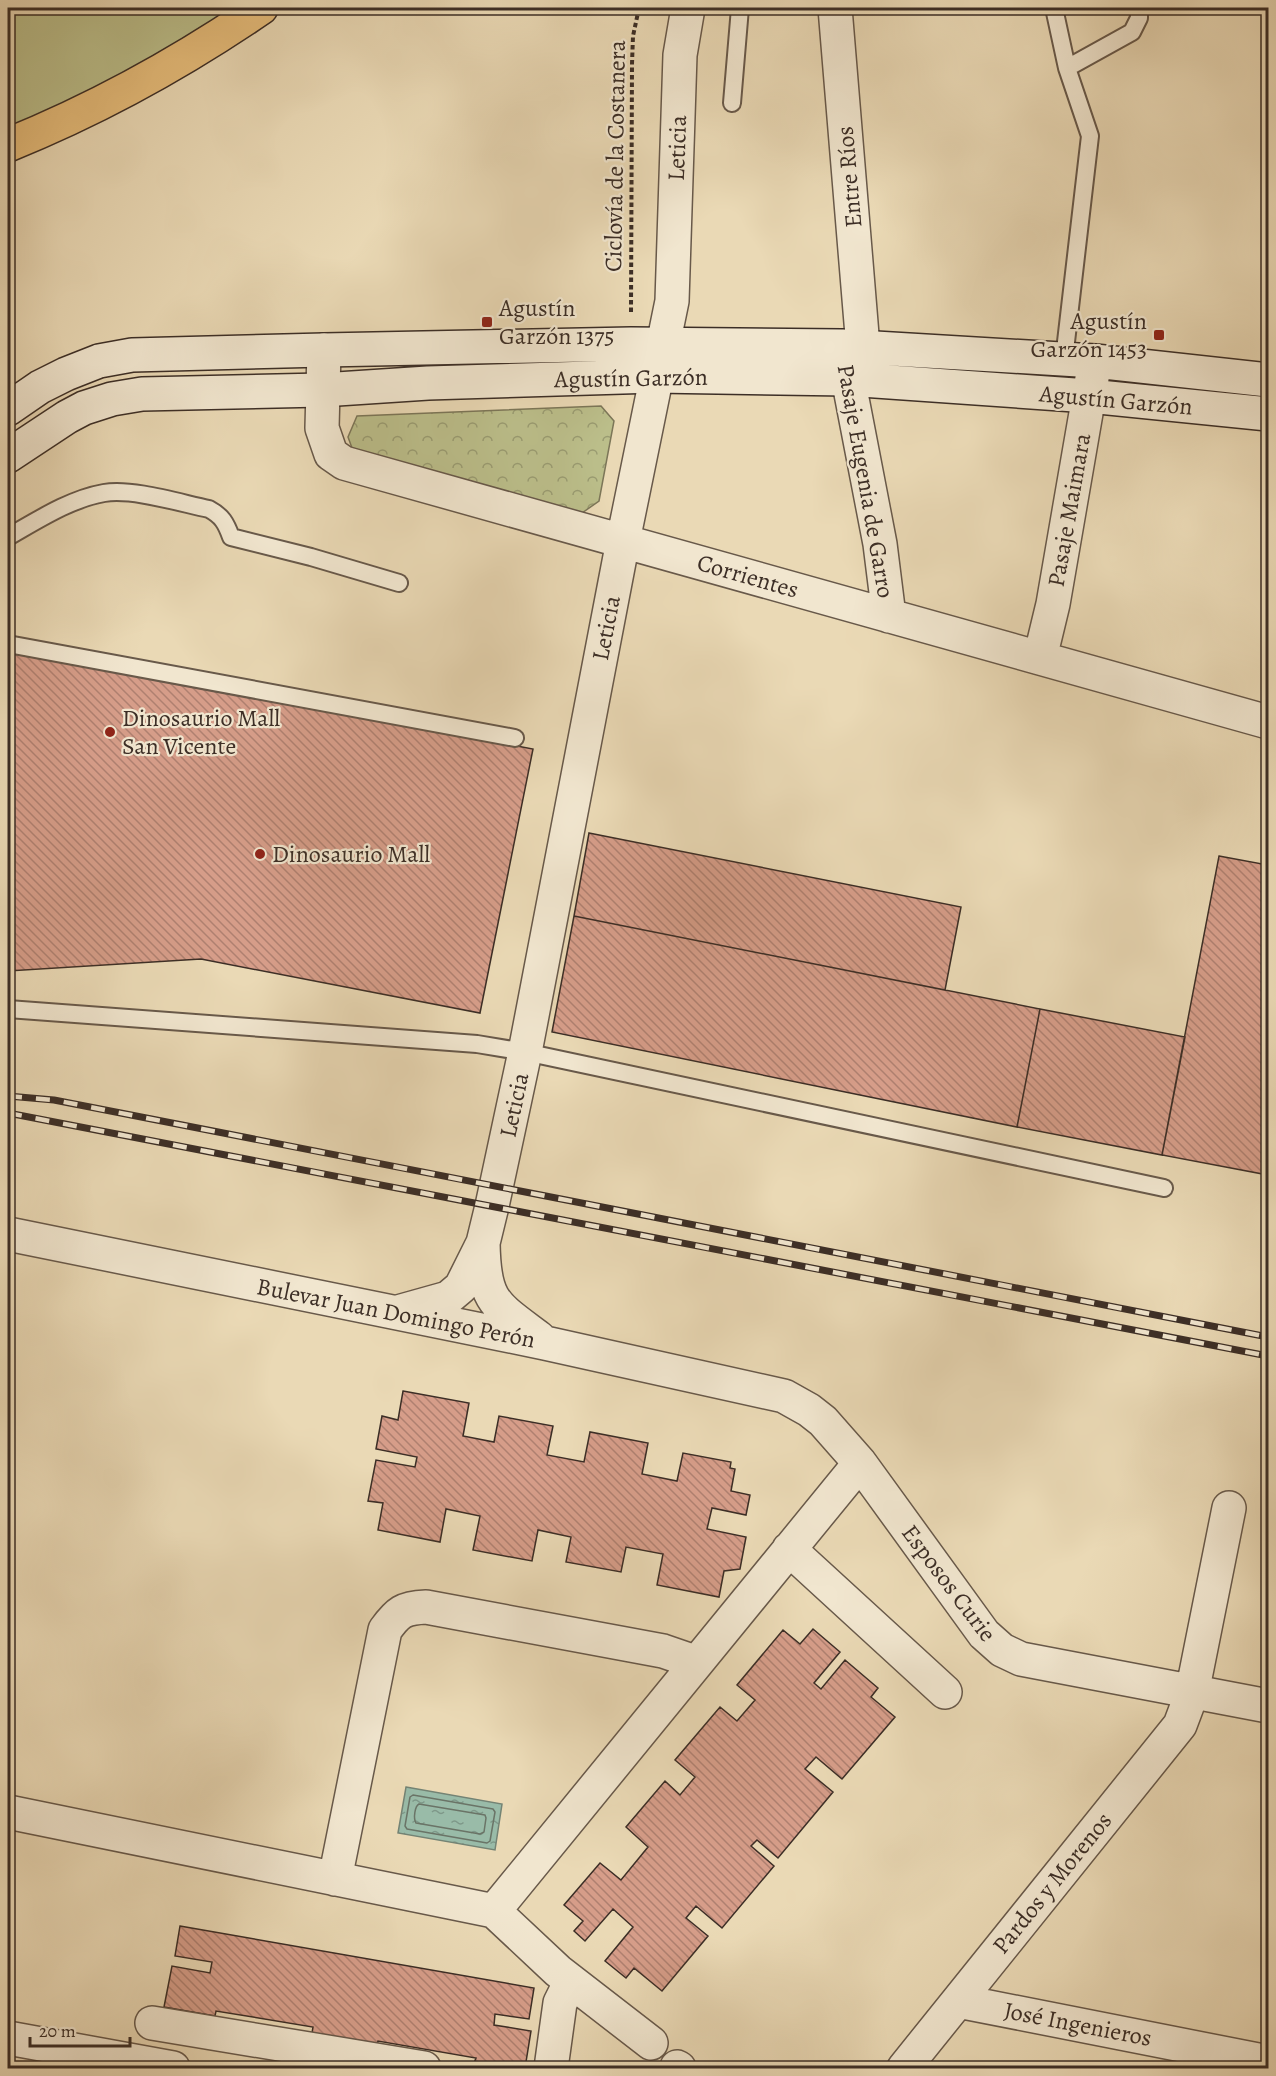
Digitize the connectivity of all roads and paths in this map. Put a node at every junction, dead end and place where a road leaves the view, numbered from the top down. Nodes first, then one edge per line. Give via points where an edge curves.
1 (261, 8) edge
2 (639, 8) edge
3 (688, 8) edge
4 (740, 8) edge
5 (836, 8) edge
6 (1054, 8) edge
7 (1139, 8) edge
8 (1067, 68) junction
9 (732, 103) dead end
10 (8, 145) edge
11 (647, 344) junction
12 (853, 347) junction
13 (324, 350) junction
14 (1079, 360) junction
15 (655, 376) junction
16 (847, 378) junction
17 (1269, 380) edge
18 (322, 390) junction
19 (1089, 396) junction
20 (8, 409) edge
21 (1269, 414) edge
22 (8, 456) edge
23 (8, 537) edge
24 (622, 541) junction
25 (399, 583) dead end
26 (890, 616) junction
27 (8, 644) edge
28 (1040, 658) junction
29 (1269, 722) edge
30 (516, 738) dead end
31 (8, 1008) edge
32 (525, 1052) junction
33 (1164, 1188) dead end
34 (8, 1234) edge
35 (483, 1243) junction
36 (394, 1314) junction
37 (545, 1343) junction
38 (784, 1396) joint
39 (860, 1463) junction
40 (1229, 1508) dead end
41 (789, 1549) junction
42 (695, 1662) junction
43 (945, 1692) dead end
44 (1192, 1693) junction
45 (1269, 1706) edge
46 (8, 1812) edge
47 (335, 1879) junction
48 (494, 1911) junction
49 (571, 1981) junction
50 (958, 2001) junction
51 (152, 2023) dead end
52 (8, 2038) edge
53 (651, 2043) dead end
54 (1269, 2062) edge
55 (173, 2068) edge
56 (424, 2068) edge
57 (551, 2068) edge
58 (904, 2068) edge

1 - 10 main road via 130,89
2 - 11 path, Ciclovía de la Costanera via 632,64
3 - 11 street, Leticia via 680,55 672,301
4 - 9 lane
5 - 12 street, Entre Ríos
6 - 8 lane
7 - 8 lane via 1132,32
8 - 14 lane via 1090,136
11 - 12 street, Agustín Garzón
11 - 13 street, Agustín Garzón
11 - 15 street, Leticia
12 - 14 street, Agustín Garzón
12 - 16 street, Pasaje Eugenia de Garro
13 - 18 street, Corrientes
13 - 20 street, Agustín Garzón via 132,355 99,361 40,387
14 - 17 street, Agustín Garzón
14 - 19 street, Pasaje Maimara
15 - 16 street, Agustín Garzón
15 - 18 street, Agustín Garzón
15 - 24 street, Leticia
16 - 19 street, Agustín Garzón
16 - 26 street, Pasaje Eugenia de Garro
18 - 22 street, Agustín Garzón via 142,394 112,399 67,417
18 - 24 street, Corrientes via 322,428 327,445 331,454 344,463
19 - 21 street, Agustín Garzón
19 - 28 street, Pasaje Maimara
23 - 25 lane via 84,498 124,493 208,509 225,520 231,537
24 - 26 street, Corrientes
24 - 32 street, Leticia
26 - 28 street, Corrientes
27 - 30 lane
28 - 29 street, Corrientes
31 - 32 lane via 477,1044
32 - 33 lane
32 - 35 street, Leticia
34 - 36 street, Bulevar Juan Domingo Perón
35 - 36 street, Leticia via 461,1287 448,1298
35 - 37 street, Leticia via 484,1273 490,1295 503,1311
36 - 37 street, Bulevar Juan Domingo Perón
37 - 38 street, Bulevar Juan Domingo Perón
38 - 39 street, Esposos Curie via 823,1421
39 - 41 street
39 - 44 street, Esposos Curie via 984,1634 1002,1650 1021,1659
40 - 44 street, Pardos y Morenos
41 - 42 street
41 - 43 street
42 - 47 street via 663,1652 426,1607 408,1608 396,1615 385,1630
42 - 48 street
44 - 45 street, Esposos Curie
44 - 50 street, Pardos y Morenos via 1180,1725
46 - 47 street
47 - 48 street
48 - 49 street
49 - 53 street
49 - 57 street via 560,2003
50 - 54 street, José Ingenieros
50 - 58 street, Pardos y Morenos
51 - 56 street
52 - 55 street

